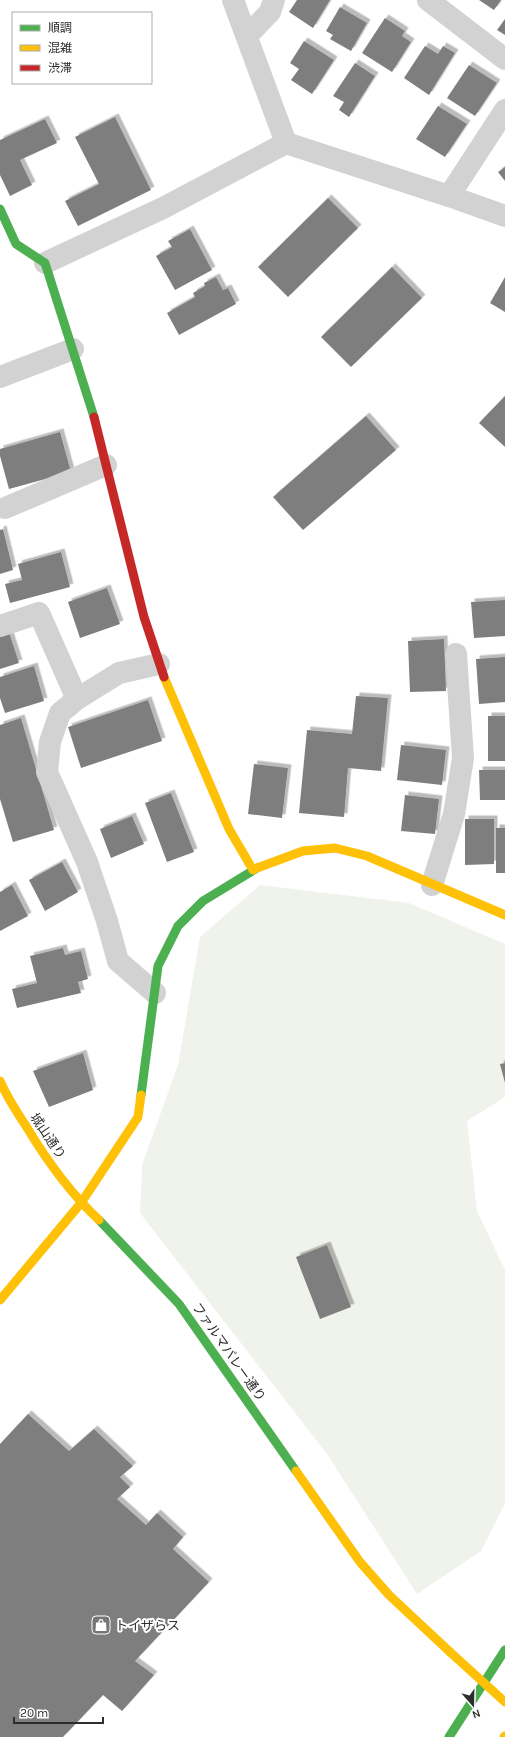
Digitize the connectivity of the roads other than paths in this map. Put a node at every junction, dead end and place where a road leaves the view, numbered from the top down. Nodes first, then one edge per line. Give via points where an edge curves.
1 (233, 0) edge
2 (274, 0) edge
3 (428, 0) edge
4 (247, 36) junction
5 (505, 59) edge
6 (505, 110) edge
7 (286, 143) junction
8 (449, 196) junction
9 (0, 209) edge
10 (505, 216) edge
11 (45, 263) junction
12 (73, 349) junction
13 (0, 377) edge
14 (106, 465) junction
15 (5, 508) dead end
16 (0, 626) edge
17 (456, 654) dead end
18 (160, 664) junction
19 (77, 698) junction
20 (253, 870) junction
21 (432, 885) junction
22 (505, 915) edge
23 (155, 993) junction
24 (0, 1081) edge
25 (81, 1203) junction
26 (0, 1300) edge
27 (505, 1650) edge
28 (505, 1702) edge
29 (449, 1737) edge

1 - 4 street
2 - 4 street via 270,12
3 - 5 street
4 - 7 street
6 - 8 street
7 - 8 street
7 - 11 street via 163,208
8 - 10 street
9 - 11 main road via 16,244
11 - 12 main road
12 - 13 street
12 - 14 main road
14 - 15 street
14 - 18 main road via 144,617
16 - 19 street via 39,614
17 - 21 street via 463,758 454,814
18 - 19 street via 119,673
18 - 20 main road via 229,829
19 - 23 street via 60,713 50,742 47,772 87,862 118,961
20 - 21 main road via 303,851 335,848 368,856
20 - 23 main road via 203,901 178,926 158,966
21 - 22 main road
23 - 25 main road via 138,1117
24 - 25 main road, 城山通り via 46,1159
25 - 26 main road
25 - 28 main road, ファルマバレー通り, bridge via 118,1238 179,1304 360,1562 389,1596
27 - 29 main road

